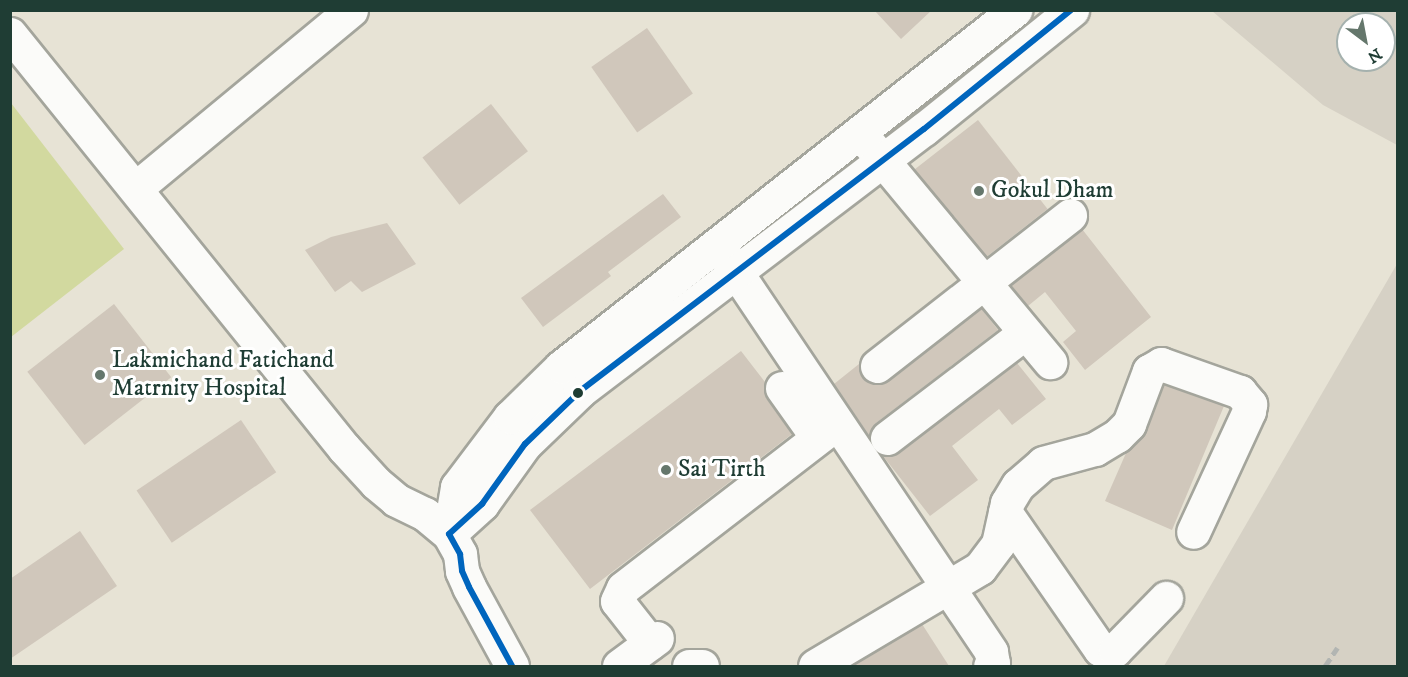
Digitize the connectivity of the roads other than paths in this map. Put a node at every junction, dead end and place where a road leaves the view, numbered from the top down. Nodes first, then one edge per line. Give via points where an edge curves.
1 (351, 10) edge
2 (1015, 10) edge
3 (1072, 10) edge
4 (10, 34) edge
5 (901, 101) junction
6 (924, 129) junction
7 (860, 133) junction
8 (883, 160) junction
9 (136, 188) junction
10 (1070, 215) dead end
11 (717, 244) junction
12 (736, 272) junction
13 (984, 282) junction
14 (1026, 333) junction
15 (1050, 362) dead end
16 (877, 366) dead end
17 (570, 379) junction
18 (782, 388) dead end
19 (827, 430) junction
20 (887, 438) dead end
21 (1005, 512) junction
22 (1193, 532) dead end
23 (449, 534) junction
24 (948, 587) junction
25 (1166, 598) dead end
26 (509, 665) edge
27 (619, 666) edge
28 (689, 666) edge
29 (702, 666) edge
30 (815, 666) edge
31 (990, 666) edge

1 - 9 street
2 - 5 street
3 - 6 street
4 - 9 street
5 - 6 street
5 - 7 street
6 - 8 street
7 - 8 street
7 - 11 street
8 - 12 street
8 - 13 street
9 - 23 street via 344,448 389,494 425,514
10 - 13 street
11 - 12 street
11 - 17 street
12 - 17 street
12 - 19 street
13 - 14 street
13 - 16 street
14 - 15 street
14 - 20 street
17 - 23 street via 482,504
18 - 19 street
19 - 24 street
19 - 27 street via 622,588 617,601 653,641
21 - 22 street via 1018,484 1043,463 1095,449 1117,436 1130,424 1149,371 1169,364 1239,392 1250,404
21 - 24 street via 998,544 989,558
21 - 25 street via 1100,649 1115,650
23 - 26 street via 460,554 469,587
24 - 30 street
24 - 31 street via 991,652
28 - 29 street

